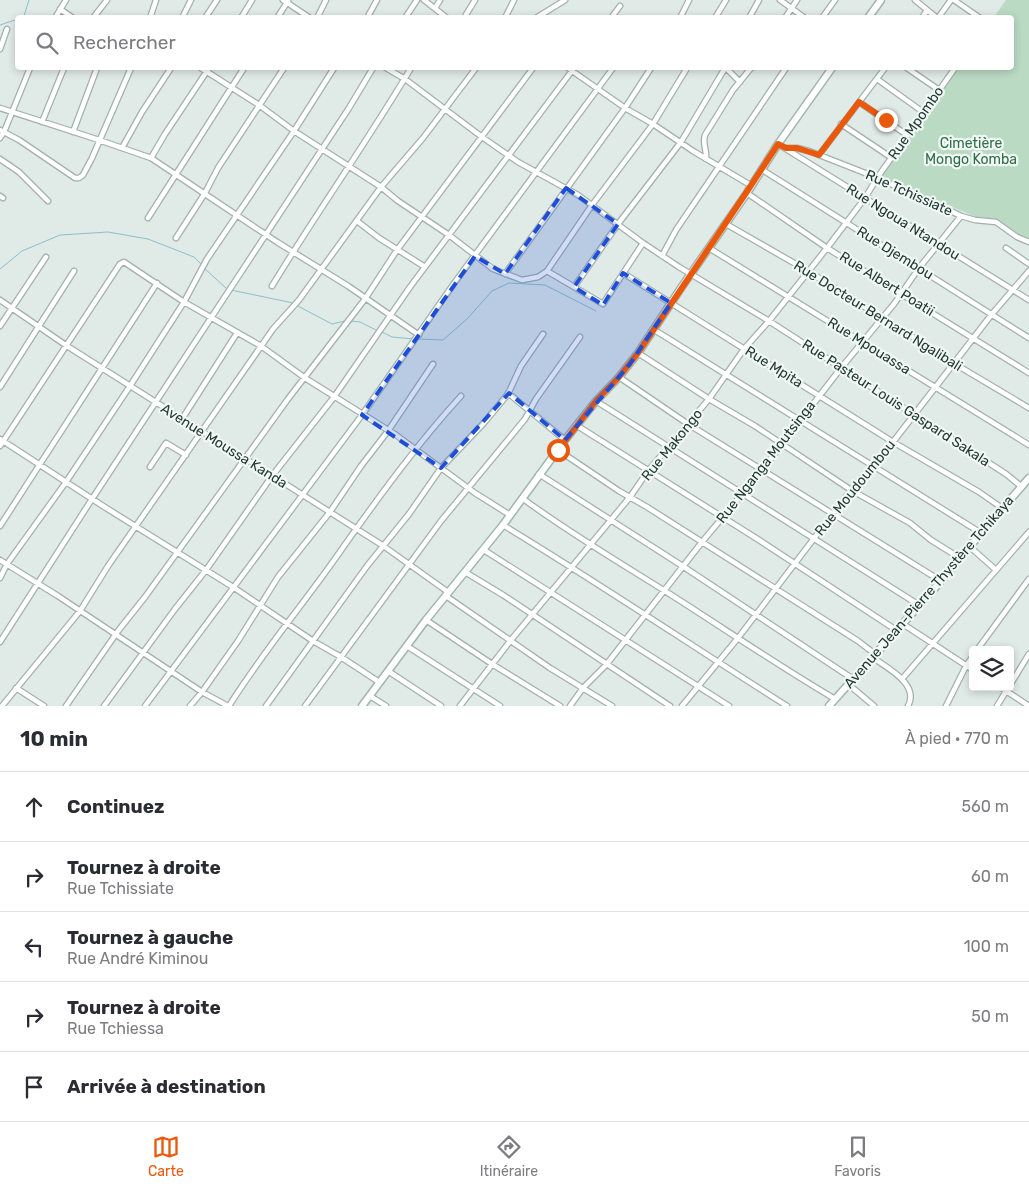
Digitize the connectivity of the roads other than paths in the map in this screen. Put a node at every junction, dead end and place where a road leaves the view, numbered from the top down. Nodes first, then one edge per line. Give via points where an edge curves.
1 (66, 0) edge
2 (107, 0) edge
3 (156, 0) edge
4 (191, 0) edge
5 (217, 0) edge
6 (252, 0) edge
7 (326, 0) edge
8 (377, 0) edge
9 (418, 0) edge
10 (424, 0) edge
11 (440, 0) edge
12 (475, 0) edge
13 (514, 0) edge
14 (565, 0) edge
15 (689, 0) edge
16 (726, 0) edge
17 (759, 0) edge
18 (780, 0) edge
19 (797, 0) edge
20 (835, 0) edge
21 (881, 0) edge
22 (915, 0) edge
23 (952, 0) edge
24 (286, 1) edge
25 (620, 6) dead end
26 (436, 8) junction
27 (60, 9) junction
28 (791, 9) junction
29 (927, 10) junction
30 (57, 15) edge
31 (69, 15) edge
32 (95, 15) edge
33 (151, 15) edge
34 (184, 15) edge
35 (208, 15) edge
36 (243, 15) edge
37 (279, 15) edge
38 (306, 15) edge
39 (318, 15) edge
40 (369, 15) edge
41 (407, 15) edge
42 (444, 15) edge
43 (466, 15) edge
44 (506, 15) edge
45 (541, 15) edge
46 (613, 15) edge
47 (682, 15) edge
48 (717, 15) edge
49 (751, 15) edge
50 (787, 15) edge
51 (800, 15) edge
52 (824, 15) edge
53 (870, 15) edge
54 (924, 15) edge
55 (934, 15) edge
56 (940, 15) edge
57 (975, 15) edge
58 (8, 29) dead end
59 (0, 49) edge
60 (29, 70) edge
61 (63, 70) edge
62 (96, 70) edge
63 (130, 70) edge
64 (170, 70) edge
65 (207, 70) edge
66 (209, 70) edge
67 (243, 70) edge
68 (283, 70) edge
69 (333, 70) edge
70 (372, 70) edge
71 (389, 70) edge
72 (410, 70) edge
73 (474, 70) edge
74 (532, 70) edge
75 (571, 70) edge
76 (573, 70) edge
77 (612, 70) edge
78 (650, 70) edge
79 (686, 70) edge
80 (725, 70) edge
81 (728, 70) edge
82 (749, 70) edge
83 (785, 70) edge
84 (831, 70) edge
85 (884, 70) edge
86 (910, 70) edge
87 (954, 70) edge
88 (405, 79) junction
89 (877, 79) junction
90 (740, 82) junction
91 (231, 87) junction
92 (598, 89) junction
93 (939, 90) junction
94 (859, 102) junction
95 (259, 105) junction
96 (0, 108) edge
97 (445, 108) junction
98 (625, 108) junction
99 (12, 112) junction
100 (923, 112) junction
101 (42, 122) junction
102 (653, 124) junction
103 (841, 124) junction
104 (2, 131) edge
105 (294, 131) junction
106 (73, 132) junction
107 (907, 135) junction
108 (482, 137) junction
109 (0, 138) edge
110 (100, 140) junction
111 (681, 142) junction
112 (778, 144) junction
113 (122, 148) junction
114 (321, 148) junction
115 (786, 148) junction
116 (508, 155) junction
117 (819, 155) junction
118 (151, 158) junction
119 (892, 158) junction
120 (706, 159) junction
121 (0, 160) edge
122 (350, 166) junction
123 (719, 167) junction
124 (761, 169) junction
125 (537, 172) junction
126 (177, 175) junction
127 (877, 178) junction
128 (752, 186) junction
129 (381, 187) junction
130 (566, 188) junction
131 (205, 193) junction
132 (746, 193) junction
133 (865, 198) junction
134 (48, 201) dead end
135 (592, 205) junction
136 (237, 215) junction
137 (961, 216) junction
138 (422, 217) junction
139 (148, 218) dead end
140 (357, 221) junction
141 (846, 222) junction
142 (618, 224) junction
143 (726, 224) junction
144 (266, 234) junction
145 (449, 236) junction
146 (176, 238) dead end
147 (1029, 242) edge
148 (643, 243) junction
149 (939, 244) junction
150 (709, 248) junction
151 (827, 248) junction
152 (1006, 248) dead end
153 (397, 250) junction
154 (293, 252) junction
155 (475, 256) junction
156 (662, 256) junction
157 (46, 257) dead end
158 (1029, 264) edge
159 (425, 267) junction
160 (919, 268) junction
161 (321, 269) junction
162 (74, 271) dead end
163 (547, 271) junction
164 (808, 271) junction
165 (1029, 271) edge
166 (623, 272) junction
167 (691, 273) junction
168 (505, 274) junction
169 (157, 283) junction
170 (272, 286) dead end
171 (574, 287) junction
172 (1012, 290) junction
173 (902, 293) junction
174 (788, 296) junction
175 (365, 299) junction
176 (0, 300) edge
177 (1029, 300) edge
178 (184, 302) junction
179 (671, 303) junction
180 (12, 307) junction
181 (992, 314) junction
182 (391, 316) junction
183 (882, 317) junction
184 (210, 318) junction
185 (769, 321) junction
186 (0, 326) edge
187 (38, 327) junction
188 (653, 329) junction
189 (237, 333) junction
190 (419, 334) junction
191 (543, 334) dead end
192 (580, 337) dead end
193 (974, 338) junction
194 (1029, 338) edge
195 (862, 342) junction
196 (67, 346) junction
197 (261, 346) junction
198 (744, 349) junction
199 (638, 353) junction
200 (433, 364) dead end
201 (955, 364) junction
202 (103, 368) junction
203 (840, 368) junction
204 (1029, 373) edge
205 (726, 374) junction
206 (619, 377) junction
207 (304, 378) junction
208 (130, 386) junction
209 (0, 387) edge
210 (935, 387) junction
211 (508, 393) junction
212 (819, 395) junction
213 (461, 396) dead end
214 (334, 397) junction
215 (709, 399) junction
216 (596, 401) junction
217 (156, 403) junction
218 (1029, 408) edge
219 (529, 411) junction
220 (362, 414) junction
221 (914, 414) junction
222 (182, 419) junction
223 (801, 420) junction
224 (688, 424) junction
225 (576, 425) junction
226 (202, 430) junction
227 (388, 431) junction
228 (564, 440) junction
229 (1, 442) edge
230 (893, 442) junction
231 (781, 444) junction
232 (1029, 445) edge
233 (669, 448) junction
234 (414, 449) junction
235 (558, 450) junction
236 (186, 455) junction
237 (244, 459) junction
238 (873, 464) junction
239 (39, 465) junction
240 (150, 467) dead end
241 (441, 468) junction
242 (762, 470) junction
243 (648, 471) junction
244 (539, 474) junction
245 (272, 476) junction
246 (1029, 478) edge
247 (66, 482) junction
248 (1022, 487) junction
249 (468, 488) junction
250 (851, 490) junction
251 (743, 493) junction
252 (303, 496) junction
253 (630, 497) junction
254 (522, 498) junction
255 (92, 499) junction
256 (1002, 508) junction
257 (330, 512) junction
258 (833, 514) junction
259 (510, 515) junction
260 (723, 518) junction
261 (610, 520) junction
262 (503, 525) junction
263 (0, 526) edge
264 (136, 527) junction
265 (355, 529) junction
266 (1029, 532) edge
267 (980, 533) junction
268 (814, 539) junction
269 (702, 542) junction
270 (382, 545) junction
271 (591, 545) junction
272 (969, 546) junction
273 (484, 550) junction
274 (177, 552) junction
275 (960, 558) junction
276 (0, 560) edge
277 (794, 563) junction
278 (7, 564) junction
279 (408, 565) junction
280 (684, 566) junction
281 (573, 567) junction
282 (206, 570) junction
283 (996, 570) junction
284 (465, 572) junction
285 (0, 578) edge
286 (1029, 579) edge
287 (941, 581) junction
288 (37, 583) junction
289 (233, 587) junction
290 (776, 589) junction
291 (664, 591) junction
292 (550, 593) junction
293 (447, 594) junction
294 (918, 605) junction
295 (261, 606) junction
296 (80, 610) junction
297 (533, 615) junction
298 (756, 615) junction
299 (645, 616) junction
300 (426, 620) junction
301 (286, 624) junction
302 (903, 624) junction
303 (896, 630) junction
304 (115, 635) junction
305 (738, 638) junction
306 (511, 640) junction
307 (626, 640) junction
308 (313, 641) junction
309 (0, 642) edge
310 (933, 644) junction
311 (407, 646) junction
312 (980, 646) edge
313 (144, 653) junction
314 (1029, 654) edge
315 (874, 656) junction
316 (341, 657) junction
317 (718, 662) junction
318 (969, 662) edge
319 (492, 664) junction
320 (606, 665) junction
321 (966, 666) junction
322 (969, 668) edge
323 (172, 670) junction
324 (388, 670) junction
325 (1014, 678) edge
326 (902, 679) junction
327 (851, 681) junction
328 (380, 682) junction
329 (698, 686) junction
330 (16, 688) junction
331 (583, 688) junction
332 (473, 689) junction
333 (1006, 691) edge
334 (1012, 691) edge
335 (202, 692) junction
336 (370, 696) junction
337 (835, 699) junction
338 (2, 706) edge
339 (44, 706) edge
340 (66, 706) edge
341 (104, 706) edge
342 (145, 706) edge
343 (190, 706) edge
344 (229, 706) edge
345 (266, 706) edge
346 (305, 706) edge
347 (362, 706) edge
348 (386, 706) edge
349 (441, 706) edge
350 (460, 706) edge
351 (500, 706) edge
352 (560, 706) edge
353 (570, 706) edge
354 (612, 706) edge
355 (670, 706) edge
356 (682, 706) edge
357 (729, 706) edge
358 (787, 706) edge
359 (829, 706) edge
360 (874, 706) edge
361 (908, 706) edge
362 (946, 706) edge
363 (997, 706) edge
364 (1029, 706) edge

1 - 27 street
2 - 32 street
3 - 33 street
4 - 34 street
5 - 35 street
6 - 36 street
7 - 39 street
8 - 40 street
9 - 41 street
10 - 26 street
11 - 26 street
12 - 43 street
13 - 44 street
14 - 45 street
15 - 47 street
16 - 48 street
17 - 49 street
18 - 28 street
19 - 28 street
20 - 52 street
21 - 53 street
22 - 29 street
23 - 56 street
23 - 57 street
24 - 37 street
24 - 38 street
25 - 46 street
26 - 42 street
27 - 30 street
27 - 31 street
28 - 50 street
28 - 51 street
29 - 54 street
29 - 55 street
58 - 59 street
60 - 99 street
61 - 101 street
62 - 106 street
63 - 110 street
64 - 113 street
65 - 118 street
66 - 91 street
67 - 91 street
68 - 95 street
69 - 105 street
70 - 114 street
71 - 88 street, Rue Pasteur Louis Gaspard Sakala
72 - 88 street
73 - 97 street
74 - 108 street
75 - 116 street
76 - 92 street
77 - 92 street
78 - 98 street
79 - 102 street
80 - 111 street
81 - 90 street
82 - 90 street
83 - 123 street
84 - 112 street
85 - 89 street
86 - 93 street
87 - 93 street, Rue Mpombo
88 - 97 street, Rue Pasteur Louis Gaspard Sakala
88 - 122 street
89 - 94 street
89 - 100 street
90 - 120 street via 704,135
91 - 95 street
91 - 126 street
92 - 98 street
92 - 125 street
93 - 100 street, Rue Mpombo
94 - 103 street
94 - 107 street
95 - 105 street
95 - 131 street
96 - 99 street
97 - 108 street, Rue Pasteur Louis Gaspard Sakala
97 - 129 street via 424,138
98 - 102 street
98 - 130 street
99 - 101 street
99 - 104 street
100 - 107 street, Rue Mpombo
101 - 106 street
102 - 111 street
102 - 135 street
103 - 117 street
103 - 119 street
104 - 109 street
104 - 110 street via 75,178 83,175
105 - 114 street
105 - 136 street
106 - 110 street
107 - 119 street, Rue Mpombo
108 - 116 street, Rue Pasteur Louis Gaspard Sakala
108 - 138 street
110 - 113 street
111 - 120 street
111 - 142 street
112 - 115 street, Rue Ngoua Ntandou
112 - 124 street
113 - 118 street
114 - 122 street
114 - 144 street
115 - 117 street, Rue Tchissiate
115 - 133 street, Rue Ngoua Ntandou
116 - 125 street, Rue Pasteur Louis Gaspard Sakala
116 - 145 street
117 - 127 street, Rue Tchissiate
118 - 126 street
119 - 127 street, Rue Mpombo
120 - 123 street
121 - 134 street via 19,172
122 - 129 street
122 - 154 street
123 - 128 street
123 - 156 street
124 - 128 street
124 - 141 street, Rue Djembou
125 - 130 street, Rue Pasteur Louis Gaspard Sakala
125 - 155 street
126 - 131 street
126 - 139 street
127 - 133 street, Rue Makongo
127 - 137 street, Rue Tchissiate
128 - 132 street
129 - 138 street
129 - 140 street
130 - 135 street, Rue Pasteur Louis Gaspard Sakala
130 - 168 street
131 - 136 street
131 - 146 street
132 - 143 street
132 - 151 street, Rue Albert Poatii
133 - 141 street, Rue Makongo
133 - 149 street, Rue Ngoua Ntandou
135 - 142 street, Rue Pasteur Louis Gaspard Sakala
135 - 163 street
136 - 144 street
136 - 178 street via 206,259
137 - 147 street, Rue Tchissiate via 996,222
137 - 149 street, Rue Nganga Moutsinga
138 - 145 street
138 - 153 street
140 - 153 street
140 - 161 street
141 - 151 street, Rue Makongo
141 - 160 street, Rue Djembou
142 - 148 street, Rue Pasteur Louis Gaspard Sakala
142 - 171 street
143 - 150 street
143 - 164 street, Rue Docteur Bernard Ngalibali
144 - 154 street
144 - 184 street
145 - 155 street
145 - 159 street
148 - 156 street, Rue Pasteur Louis Gaspard Sakala
148 - 166 street
149 - 160 street, Rue Nganga Moutsinga
149 - 172 street, Rue Ngoua Ntandou
150 - 167 street
150 - 174 street, Rue Mpouassa
151 - 164 street, Rue Makongo
151 - 173 street, Rue Albert Poatii
152 - 158 street
153 - 159 street
153 - 175 street
154 - 161 street
154 - 170 street
155 - 168 street
155 - 190 street
156 - 167 street, Rue Pasteur Louis Gaspard Sakala
157 - 180 street
159 - 182 street
160 - 173 street, Rue Nganga Moutsinga
160 - 181 street, Rue Djembou
161 - 175 street
161 - 197 street
162 - 187 street
163 - 168 street via 538,277 522,280
163 - 171 street
164 - 174 street, Rue Makongo
164 - 183 street, Rue Docteur Bernard Ngalibali
165 - 172 street, Rue Moudoumbou
166 - 171 street via 603,304
166 - 179 street, Rue Mpita
167 - 179 street
167 - 185 street, Rue Pasteur Louis Gaspard Sakala
169 - 178 street
169 - 196 street via 122,262
169 - 202 street
172 - 177 street, Rue Ngoua Ntandou
172 - 181 street, Rue Moudoumbou
173 - 183 street, Rue Nganga Moutsinga
173 - 193 street, Rue Albert Poatii
174 - 185 street, Rue Makongo
174 - 195 street, Rue Mpouassa
175 - 182 street
175 - 207 street
176 - 180 street, Avenue Moussa Kanda
178 - 184 street
178 - 208 street
179 - 188 street
179 - 198 street, Rue Mpita
180 - 186 street
180 - 187 street, Avenue Moussa Kanda
181 - 193 street, Rue Moudoumbou
181 - 194 street, Rue Djembou
182 - 190 street
182 - 214 street
183 - 195 street, Rue Nganga Moutsinga
183 - 201 street, Rue Docteur Bernard Ngalibali
184 - 189 street
184 - 217 street
185 - 198 street, Rue Makongo
185 - 203 street, Rue Pasteur Louis Gaspard Sakala
187 - 196 street, Avenue Moussa Kanda
187 - 209 street
188 - 199 street
188 - 205 street
189 - 197 street
189 - 222 street
190 - 220 street
191 - 211 street via 521,366
192 - 219 street
193 - 201 street, Rue Moudoumbou
193 - 204 street, Rue Albert Poatii
195 - 203 street, Rue Nganga Moutsinga
195 - 210 street, Rue Mpouassa
196 - 202 street, Avenue Moussa Kanda
196 - 229 street
197 - 207 street
197 - 226 street
198 - 205 street, Rue Makongo
198 - 212 street, Rue Mpita
199 - 206 street
199 - 215 street
200 - 227 street
201 - 210 street, Rue Moudoumbou
201 - 218 street, Rue Docteur Bernard Ngalibali
202 - 208 street, Avenue Moussa Kanda
202 - 239 street
203 - 212 street, Rue Nganga Moutsinga
203 - 221 street, Rue Pasteur Louis Gaspard Sakala
205 - 215 street, Rue Makongo
205 - 223 street
206 - 216 street
206 - 224 street
207 - 214 street
207 - 237 street
208 - 217 street, Avenue Moussa Kanda
208 - 247 street
210 - 221 street, Rue Moudoumbou
210 - 232 street, Rue Mpouassa
211 - 219 street
211 - 241 street
212 - 223 street, Rue Nganga Moutsinga
212 - 230 street, Rue Mpita
213 - 234 street
214 - 220 street
214 - 245 street
215 - 224 street, Rue Makongo
215 - 231 street
216 - 225 street
216 - 233 street
217 - 222 street, Avenue Moussa Kanda
217 - 255 street
219 - 228 street
219 - 249 street
220 - 227 street
220 - 252 street
221 - 230 street, Rue Moudoumbou
221 - 248 street, Rue Pasteur Louis Gaspard Sakala
222 - 226 street, Avenue Moussa Kanda
223 - 231 street, Rue Nganga Moutsinga
223 - 238 street
224 - 233 street, Rue Makongo
224 - 242 street
225 - 228 street
225 - 243 street
226 - 236 street
226 - 237 street, Avenue Moussa Kanda
227 - 234 street
227 - 257 street
228 - 235 street
229 - 239 street
230 - 238 street, Rue Moudoumbou
230 - 256 street, Rue Mpita
231 - 242 street, Rue Nganga Moutsinga
231 - 250 street
233 - 243 street, Rue Makongo
233 - 251 street
234 - 241 street
234 - 265 street
235 - 244 street
235 - 253 street
236 - 240 street via 166,443
236 - 264 street
237 - 245 street, Avenue Moussa Kanda
237 - 274 street
238 - 250 street, Rue Moudoumbou
238 - 267 street
239 - 247 street
239 - 263 street
241 - 249 street
241 - 270 street via 409,514
242 - 251 street, Rue Nganga Moutsinga
242 - 258 street
243 - 253 street, Rue Makongo
243 - 260 street
244 - 254 street
244 - 261 street
245 - 252 street, Avenue Moussa Kanda
245 - 282 street
246 - 248 street, Avenue Jean-Pierre Thystère Tchikaya
247 - 255 street
247 - 278 street
248 - 256 street, Avenue Jean-Pierre Thystère Tchikaya
249 - 259 street
249 - 279 street
250 - 258 street, Rue Moudoumbou
250 - 275 street via 910,523
251 - 260 street, Rue Nganga Moutsinga
251 - 268 street
252 - 257 street, Avenue Moussa Kanda
252 - 289 street
253 - 261 street, Rue Makongo
253 - 269 street
254 - 259 street
254 - 271 street
255 - 264 street
255 - 288 street
256 - 267 street, Avenue Jean-Pierre Thystère Tchikaya
257 - 265 street, Avenue Moussa Kanda
257 - 295 street via 278,576
258 - 268 street, Rue Moudoumbou
258 - 287 street
259 - 262 street
260 - 269 street, Rue Nganga Moutsinga
260 - 277 street
261 - 271 street, Rue Makongo
261 - 280 street
262 - 273 street
262 - 281 street
264 - 274 street
264 - 296 street
265 - 270 street, Avenue Moussa Kanda
265 - 301 street
266 - 283 street
267 - 272 street, Avenue Jean-Pierre Thystère Tchikaya
268 - 277 street, Rue Moudoumbou
268 - 294 street
269 - 280 street, Rue Nganga Moutsinga
269 - 290 street
270 - 279 street, Avenue Moussa Kanda
270 - 308 street
271 - 281 street, Rue Makongo
271 - 291 street
272 - 275 street, Avenue Jean-Pierre Thystère Tchikaya
272 - 283 street
273 - 284 street
273 - 292 street
274 - 282 street
274 - 304 street
275 - 287 street, Avenue Jean-Pierre Thystère Tchikaya
276 - 278 street
277 - 290 street, Rue Moudoumbou
277 - 303 street
278 - 285 street
278 - 288 street
279 - 293 street, Avenue Moussa Kanda
279 - 316 street
280 - 291 street, Rue Nganga Moutsinga
280 - 298 street
281 - 292 street, Rue Makongo
281 - 299 street
282 - 289 street
282 - 313 street
283 - 310 street
284 - 293 street
284 - 297 street
286 - 312 street
287 - 294 street, Avenue Jean-Pierre Thystère Tchikaya
288 - 296 street
288 - 309 street
289 - 295 street
289 - 323 street
290 - 298 street, Rue Moudoumbou
290 - 315 street
291 - 299 street, Rue Nganga Moutsinga
291 - 305 street
292 - 297 street, Rue Makongo
292 - 307 street
293 - 300 street
293 - 306 street, Avenue Moussa Kanda
294 - 302 street, Avenue Jean-Pierre Thystère Tchikaya
295 - 301 street
295 - 335 street
296 - 304 street
296 - 330 street
297 - 306 street, Rue Makongo
297 - 320 street
298 - 305 street, Rue Moudoumbou
298 - 327 street
299 - 307 street, Rue Nganga Moutsinga
299 - 317 street
300 - 311 street
300 - 319 street
301 - 308 street
301 - 344 street
302 - 303 street, Avenue Jean-Pierre Thystère Tchikaya
302 - 310 street
303 - 315 street, Avenue Jean-Pierre Thystère Tchikaya
304 - 313 street
304 - 340 street
305 - 317 street, Rue Moudoumbou
305 - 337 street
306 - 319 street, Rue Makongo
306 - 331 street, Avenue Moussa Kanda
307 - 320 street, Rue Nganga Moutsinga
307 - 329 street
308 - 316 street
308 - 345 street
310 - 321 street
310 - 326 street
311 - 324 street
311 - 332 street
313 - 323 street
313 - 341 street
314 - 325 street
315 - 326 street
315 - 327 street, Avenue Jean-Pierre Thystère Tchikaya
316 - 328 street
316 - 346 street
317 - 329 street, Rue Moudoumbou
317 - 358 street
318 - 321 street
319 - 332 street, Rue Makongo
319 - 352 street
320 - 331 street, Rue Nganga Moutsinga
320 - 355 street
321 - 322 street
321 - 362 street
323 - 335 street
323 - 342 street
324 - 328 street
324 - 349 street
326 - 361 street via 909,691 911,700
327 - 337 street, Avenue Jean-Pierre Thystère Tchikaya
327 - 360 street
328 - 336 street
329 - 356 street, Rue Moudoumbou
329 - 357 street
330 - 338 street
330 - 339 street
331 - 353 street, Rue Nganga Moutsinga
331 - 354 street, Avenue Moussa Kanda
332 - 350 street, Rue Makongo
332 - 351 street
333 - 363 street
334 - 364 street
335 - 343 street
335 - 344 street
336 - 347 street
336 - 348 street
337 - 359 street, Avenue Jean-Pierre Thystère Tchikaya

